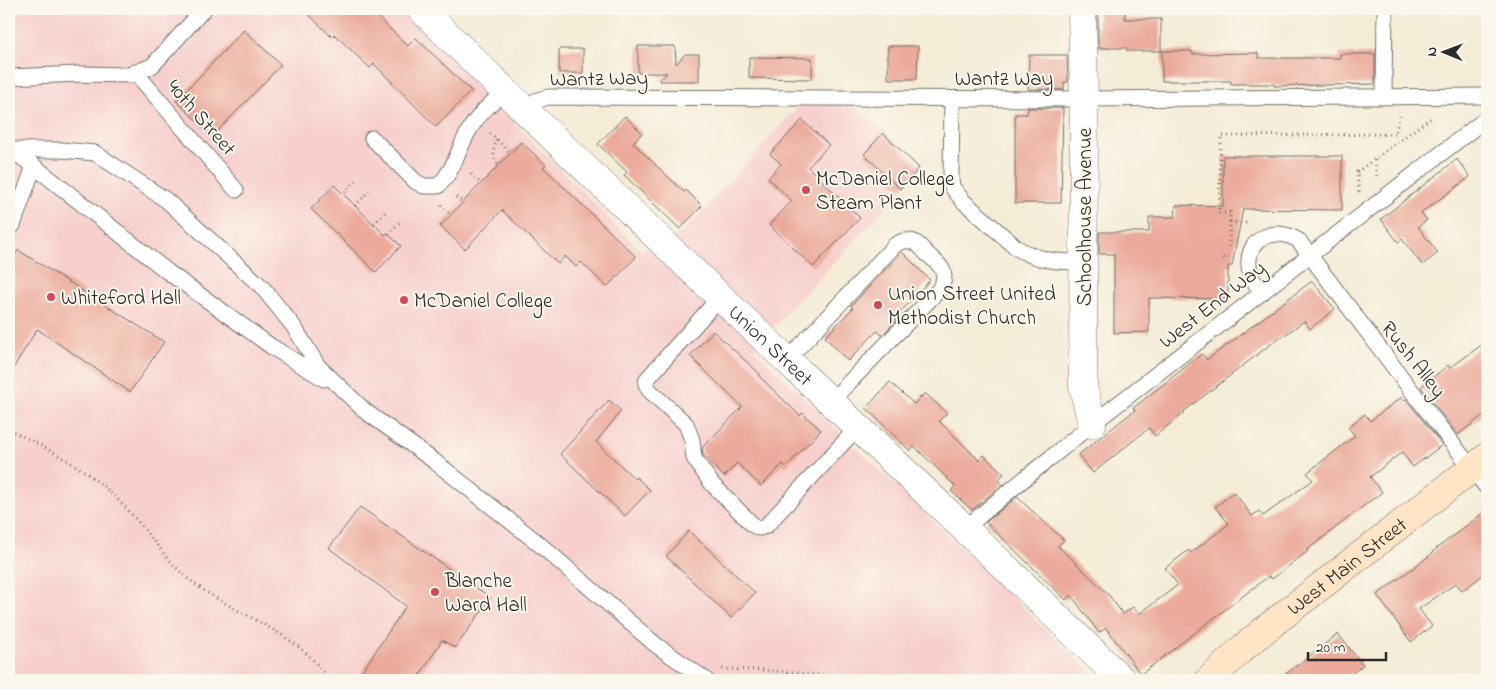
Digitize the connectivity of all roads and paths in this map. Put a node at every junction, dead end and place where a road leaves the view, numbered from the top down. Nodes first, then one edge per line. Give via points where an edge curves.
1 (204, 9) edge
2 (421, 9) edge
3 (1082, 9) edge
4 (1385, 9) edge
5 (135, 72) junction
6 (9, 77) edge
7 (504, 91) junction
8 (1384, 96) junction
9 (1487, 96) edge
10 (952, 99) junction
11 (1084, 99) junction
12 (1402, 108) dead end
13 (524, 109) junction
14 (1487, 118) edge
15 (1435, 119) dead end
16 (489, 132) dead end
17 (372, 138) dead end
18 (496, 139) junction
19 (10, 150) edge
20 (510, 152) dead end
21 (499, 165) dead end
22 (34, 166) junction
23 (357, 180) dead end
24 (236, 190) dead end
25 (369, 191) dead end
26 (345, 192) dead end
27 (1360, 200) dead end
28 (355, 206) dead end
29 (387, 210) dead end
30 (400, 222) dead end
31 (1230, 222) dead end
32 (374, 224) dead end
33 (9, 230) edge
34 (388, 234) dead end
35 (1310, 255) junction
36 (1228, 257) dead end
37 (1223, 258) dead end
38 (1084, 262) junction
39 (1262, 293) junction
40 (720, 297) junction
41 (786, 360) junction
42 (340, 389) junction
43 (830, 402) junction
44 (1092, 424) junction
45 (857, 428) junction
46 (9, 430) edge
47 (1482, 471) edge
48 (966, 528) junction
49 (701, 676) edge
50 (328, 680) edge
51 (875, 680) edge
52 (1122, 680) edge
53 (1209, 680) edge

1 - 5 lane via 152,66
2 - 7 street, Union Street
3 - 11 street, Schoolhouse Avenue
4 - 8 lane
5 - 6 lane via 129,75
5 - 24 lane, 40th Street
7 - 13 street, Union Street
7 - 17 lane via 470,128 450,172 438,186 424,186 416,182
8 - 9 lane, Wantz Way
8 - 11 lane, Wantz Way
10 - 11 lane, Wantz Way
10 - 13 lane, Wantz Way via 548,97
10 - 38 lane via 951,179 956,193 1026,254 1056,262
11 - 38 street, Schoolhouse Avenue
12 - 31 path via 1395,134 1221,136 1220,213 1230,211
13 - 40 street, Union Street
14 - 35 lane, West End Way
15 - 27 path via 1428,119 1357,172
16 - 18 path
18 - 20 path
18 - 21 path via 493,152
19 - 22 lane
19 - 42 lane via 95,153 166,200 262,287 294,327 318,366
22 - 33 lane
22 - 42 lane via 168,272 272,347
23 - 26 path
25 - 28 path
29 - 32 path
30 - 34 path
35 - 39 lane, West End Way
35 - 39 lane, Rush Alley via 1294,237 1275,233 1260,239 1253,247 1248,263 1251,276
35 - 47 lane, Rush Alley via 1402,378
36 - 37 path
38 - 44 street, Schoolhouse Avenue via 1083,386
39 - 44 lane, West End Way
40 - 41 street, Union Street
40 - 45 lane via 646,384 686,424 694,458 712,484 753,526 766,526
41 - 43 street, Union Street
41 - 43 lane via 895,245 915,242 940,266 943,284
42 - 49 lane via 538,543 656,645
43 - 45 street, Union Street
44 - 48 lane, West End Way
45 - 48 street, Union Street
46 - 50 path via 38,444 103,486 186,576 294,644 313,659
47 - 53 main road, West Main Street via 1272,624
48 - 52 street, Union Street
49 - 51 path via 711,669 737,668

